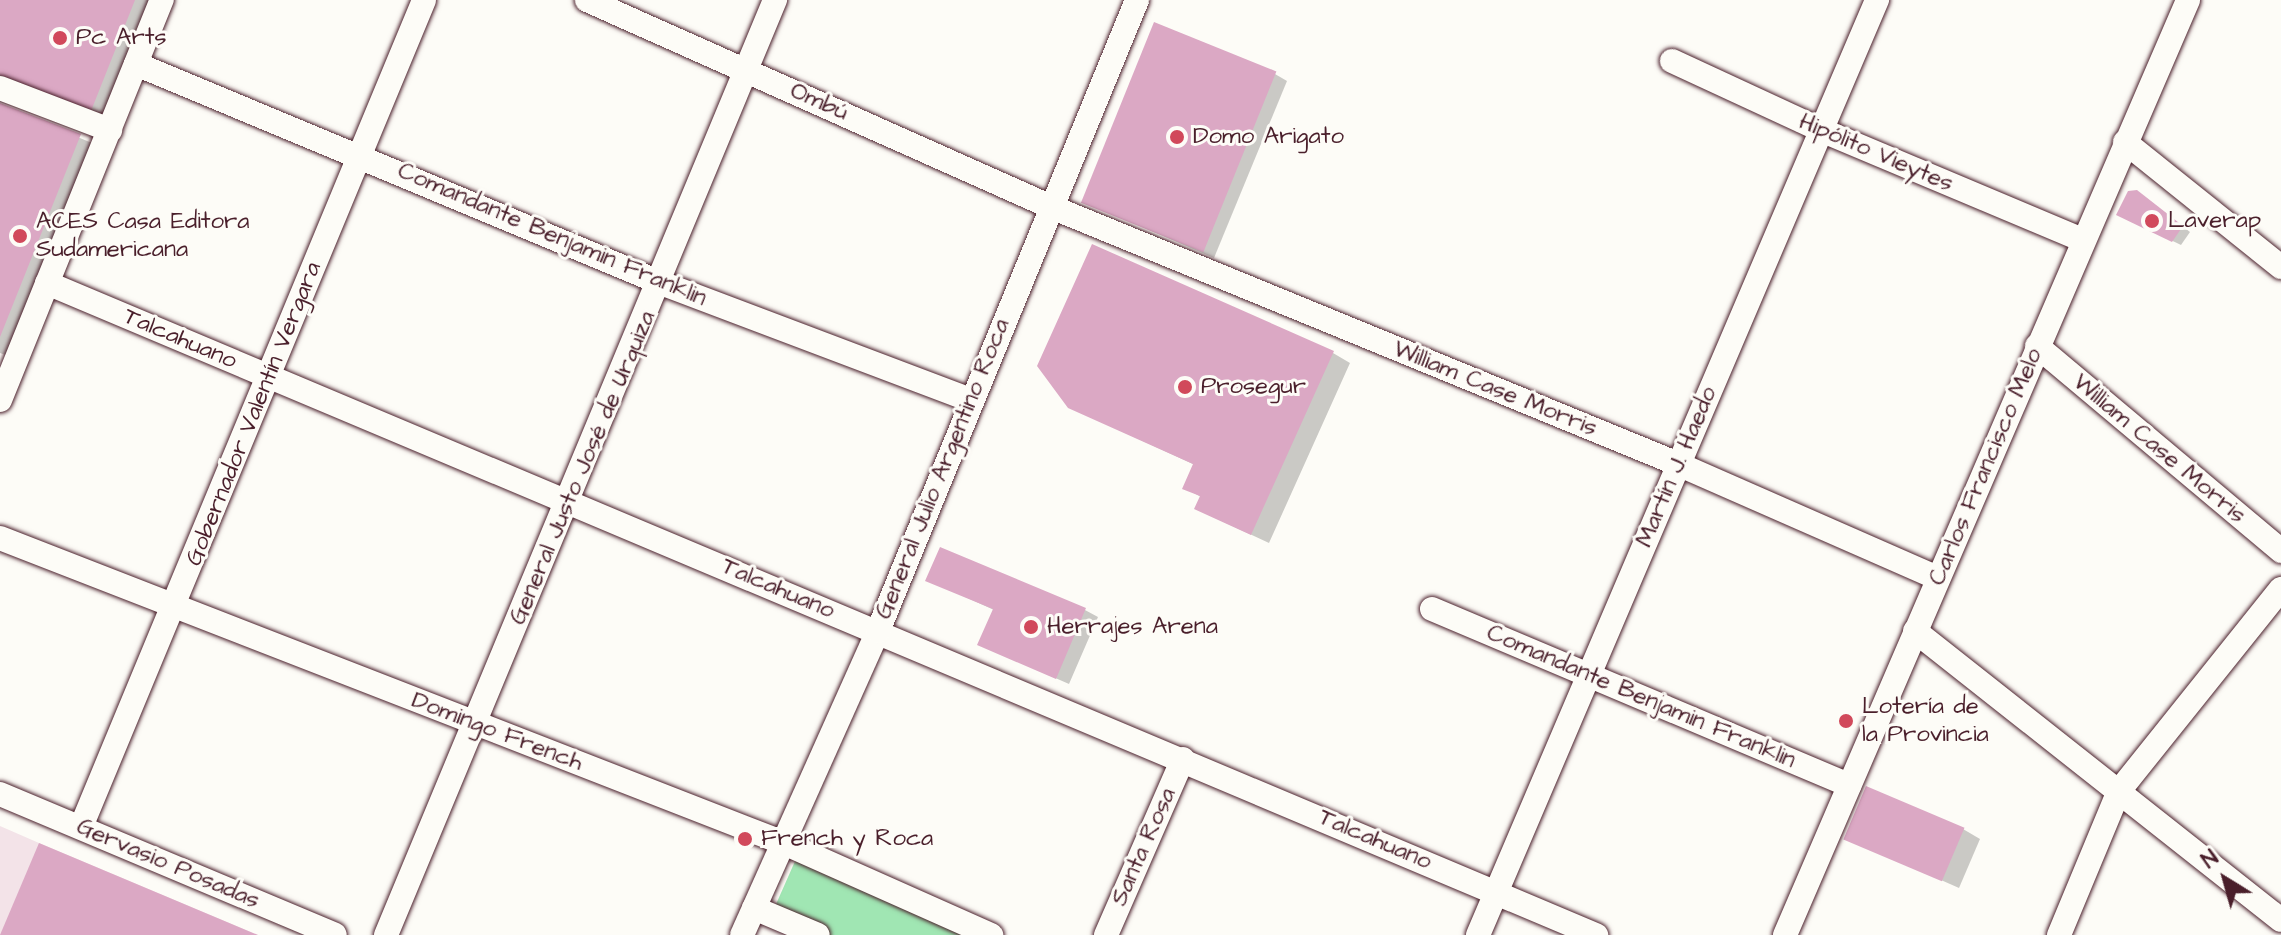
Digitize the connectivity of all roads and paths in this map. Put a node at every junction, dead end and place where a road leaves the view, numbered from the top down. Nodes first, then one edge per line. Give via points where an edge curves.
1 (162, 0) edge
2 (424, 0) edge
3 (587, 0) edge
4 (775, 0) edge
5 (1137, 0) edge
6 (1877, 0) edge
7 (2188, 0) edge
8 (1672, 61) dead end
9 (136, 64) junction
10 (744, 68) junction
11 (0, 88) edge
12 (110, 130) junction
13 (1821, 130) junction
14 (2125, 142) junction
15 (361, 154) junction
16 (1049, 206) junction
17 (2083, 240) junction
18 (2281, 267) edge
19 (47, 283) junction
20 (661, 283) junction
21 (2037, 346) junction
22 (270, 376) junction
23 (0, 400) edge
24 (971, 400) junction
25 (1678, 464) junction
26 (570, 502) junction
27 (0, 538) edge
28 (2281, 551) edge
29 (1938, 578) junction
30 (2281, 589) edge
31 (174, 606) junction
32 (1432, 609) dead end
33 (878, 631) junction
34 (1915, 631) junction
35 (1589, 675) junction
36 (475, 723) junction
37 (1183, 759) junction
38 (1849, 785) junction
39 (2119, 791) junction
40 (0, 794) edge
41 (81, 827) junction
42 (784, 843) junction
43 (1497, 892) junction
44 (754, 908) junction
45 (2281, 920) edge
46 (335, 935) edge
47 (386, 935) edge
48 (742, 935) edge
49 (818, 935) edge
50 (991, 935) edge
51 (1106, 935) edge
52 (1478, 935) edge
53 (1596, 935) edge
54 (1785, 935) edge
55 (2059, 935) edge

1 - 9 street
2 - 15 street, Gobernador Valentín Vergara
3 - 10 street, Ombú
4 - 10 street, General Justo José de Urquiza
5 - 16 street, General Julio Argentino Roca
6 - 13 street, Martín J. Haedo
7 - 14 street, Carlos Francisco Melo
8 - 13 street, Hipólito Vieytes
9 - 12 street
9 - 15 street, Comandante Benjamin Franklin
10 - 16 street, Ombú
10 - 20 street, General Justo José de Urquiza
11 - 12 street
12 - 19 street
13 - 17 street, Hipólito Vieytes
13 - 25 street, Martín J. Haedo
14 - 17 street, Carlos Francisco Melo
14 - 18 street
15 - 20 street, Comandante Benjamin Franklin
15 - 22 street, Gobernador Valentín Vergara
16 - 24 street, General Julio Argentino Roca
16 - 25 street, William Case Morris
17 - 21 street, Carlos Francisco Melo
19 - 22 street, Talcahuano
19 - 23 street
20 - 24 street, Comandante Benjamin Franklin
20 - 26 street, General Justo José de Urquiza
21 - 28 street, William Case Morris
21 - 29 street, Carlos Francisco Melo
22 - 26 street, Talcahuano
22 - 31 street, Gobernador Valentín Vergara
24 - 33 street, General Julio Argentino Roca
25 - 29 street, William Case Morris
25 - 35 street, Martín J. Haedo
26 - 33 street, Talcahuano
26 - 36 street, General Justo José de Urquiza
27 - 31 street, Domingo French
29 - 34 street, Carlos Francisco Melo
30 - 39 street
31 - 36 street, Domingo French
31 - 41 street, Gobernador Valentín Vergara
32 - 35 street, Comandante Benjamin Franklin
33 - 37 street, Talcahuano
33 - 42 street, General Julio Argentino Roca
34 - 38 street, Carlos Francisco Melo
34 - 39 street
35 - 38 street, Comandante Benjamin Franklin
35 - 43 street, Martín J. Haedo
36 - 42 street, Domingo French
36 - 47 street, General Justo José de Urquiza
37 - 43 street, Talcahuano
37 - 51 street, Santa Rosa
38 - 54 street, Carlos Francisco Melo
39 - 45 street
39 - 55 street
40 - 41 street, Gervasio Posadas
41 - 46 street, Gervasio Posadas
42 - 44 street, General Julio Argentino Roca
42 - 50 street, Domingo French
43 - 52 street, Martín J. Haedo
43 - 53 street, Talcahuano
44 - 48 street, General Julio Argentino Roca
44 - 49 street

